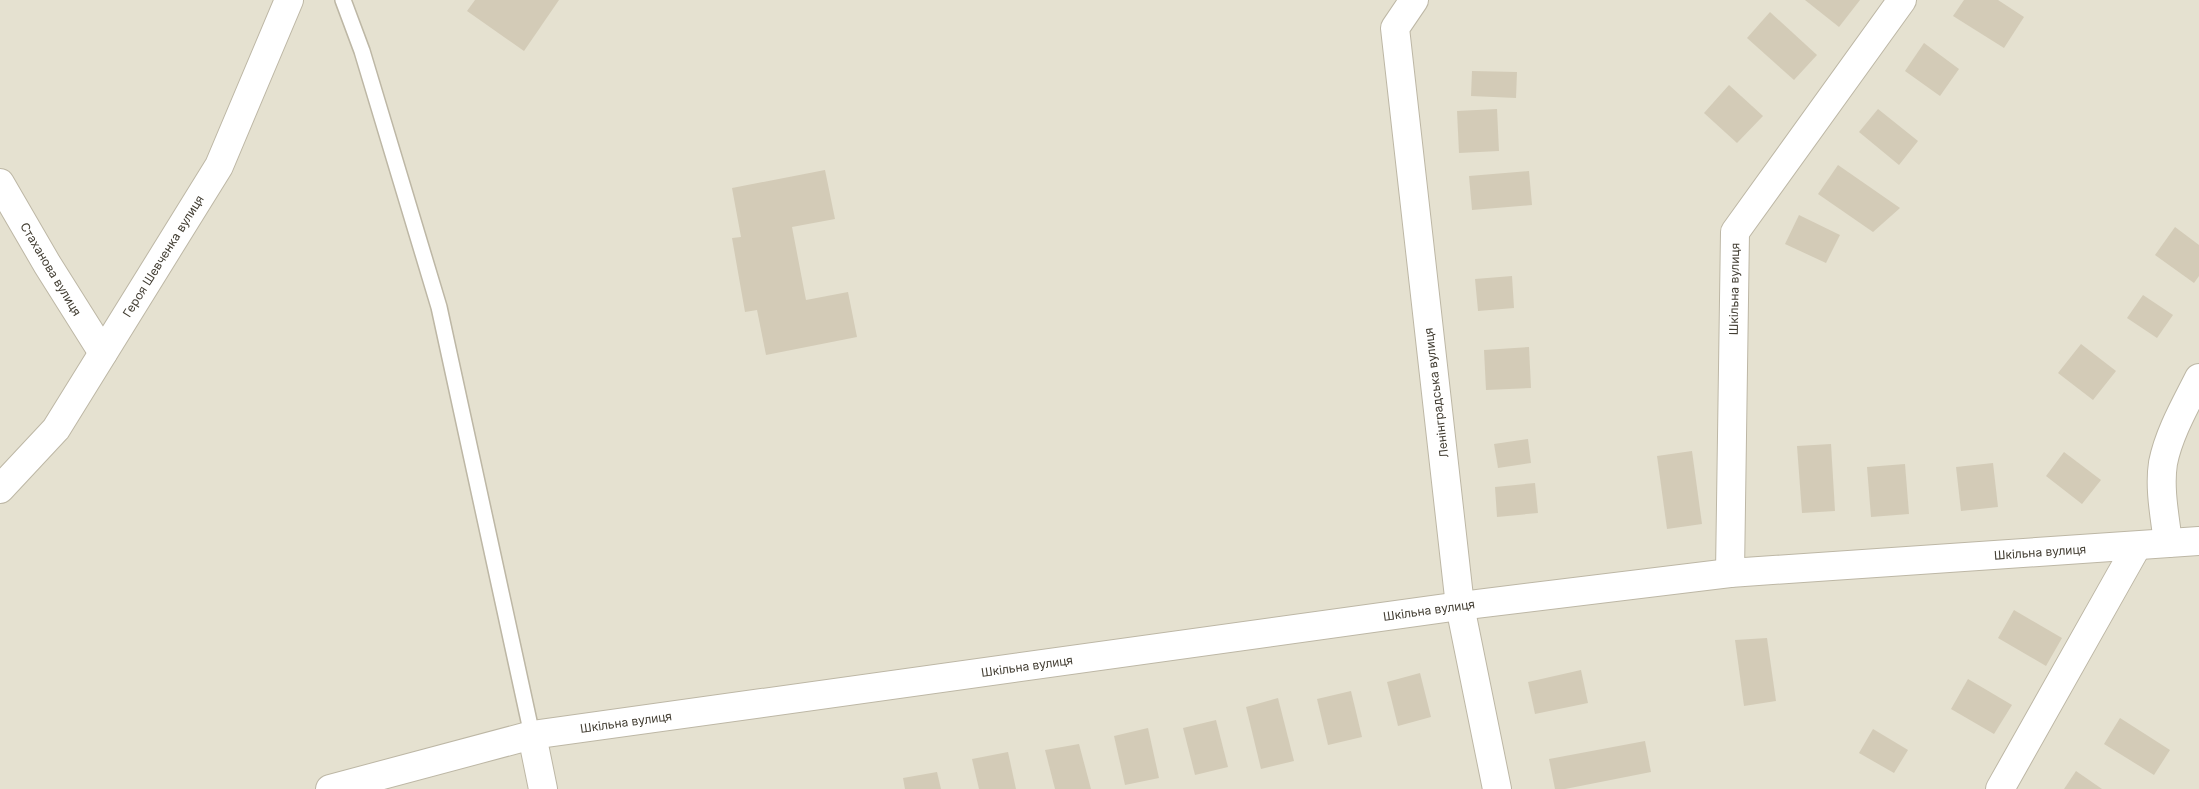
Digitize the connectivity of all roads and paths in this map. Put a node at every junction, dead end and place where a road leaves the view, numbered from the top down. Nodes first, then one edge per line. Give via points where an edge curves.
1 (289, 0) edge
2 (343, 0) edge
3 (1390, 0) edge
4 (1414, 0) edge
5 (1902, 0) edge
6 (1394, 28) junction
7 (0, 183) edge
8 (103, 354) junction
9 (2199, 378) edge
10 (0, 489) edge
11 (2199, 541) edge
12 (2168, 543) junction
13 (2137, 546) junction
14 (1730, 573) junction
15 (1460, 606) junction
16 (532, 735) junction
17 (398, 780) edge
18 (330, 789) edge
19 (543, 789) edge
20 (1497, 789) edge
21 (2000, 789) edge

1 - 8 street, Героя Шевченка вулиця via 219,166
2 - 16 lane via 362,51 439,307
3 - 6 street, Ленінградська вулиця
4 - 6 street
5 - 14 street, Шкільна вулиця via 1735,232
6 - 15 street, Ленінградська вулиця
7 - 8 street, Стаханова вулиця
8 - 10 street, Героя Шевченка вулиця via 56,429
9 - 12 street via 2169,442 2163,463 2162,492
11 - 12 street, Шкільна вулиця
12 - 13 street, Шкільна вулиця
13 - 14 street, Шкільна вулиця
13 - 21 street
14 - 15 street, Шкільна вулиця
15 - 16 street, Шкільна вулиця
15 - 20 street, Ленінградська вулиця
16 - 17 street, Шкільна вулиця
16 - 19 street
17 - 18 street, Шкільна вулиця

